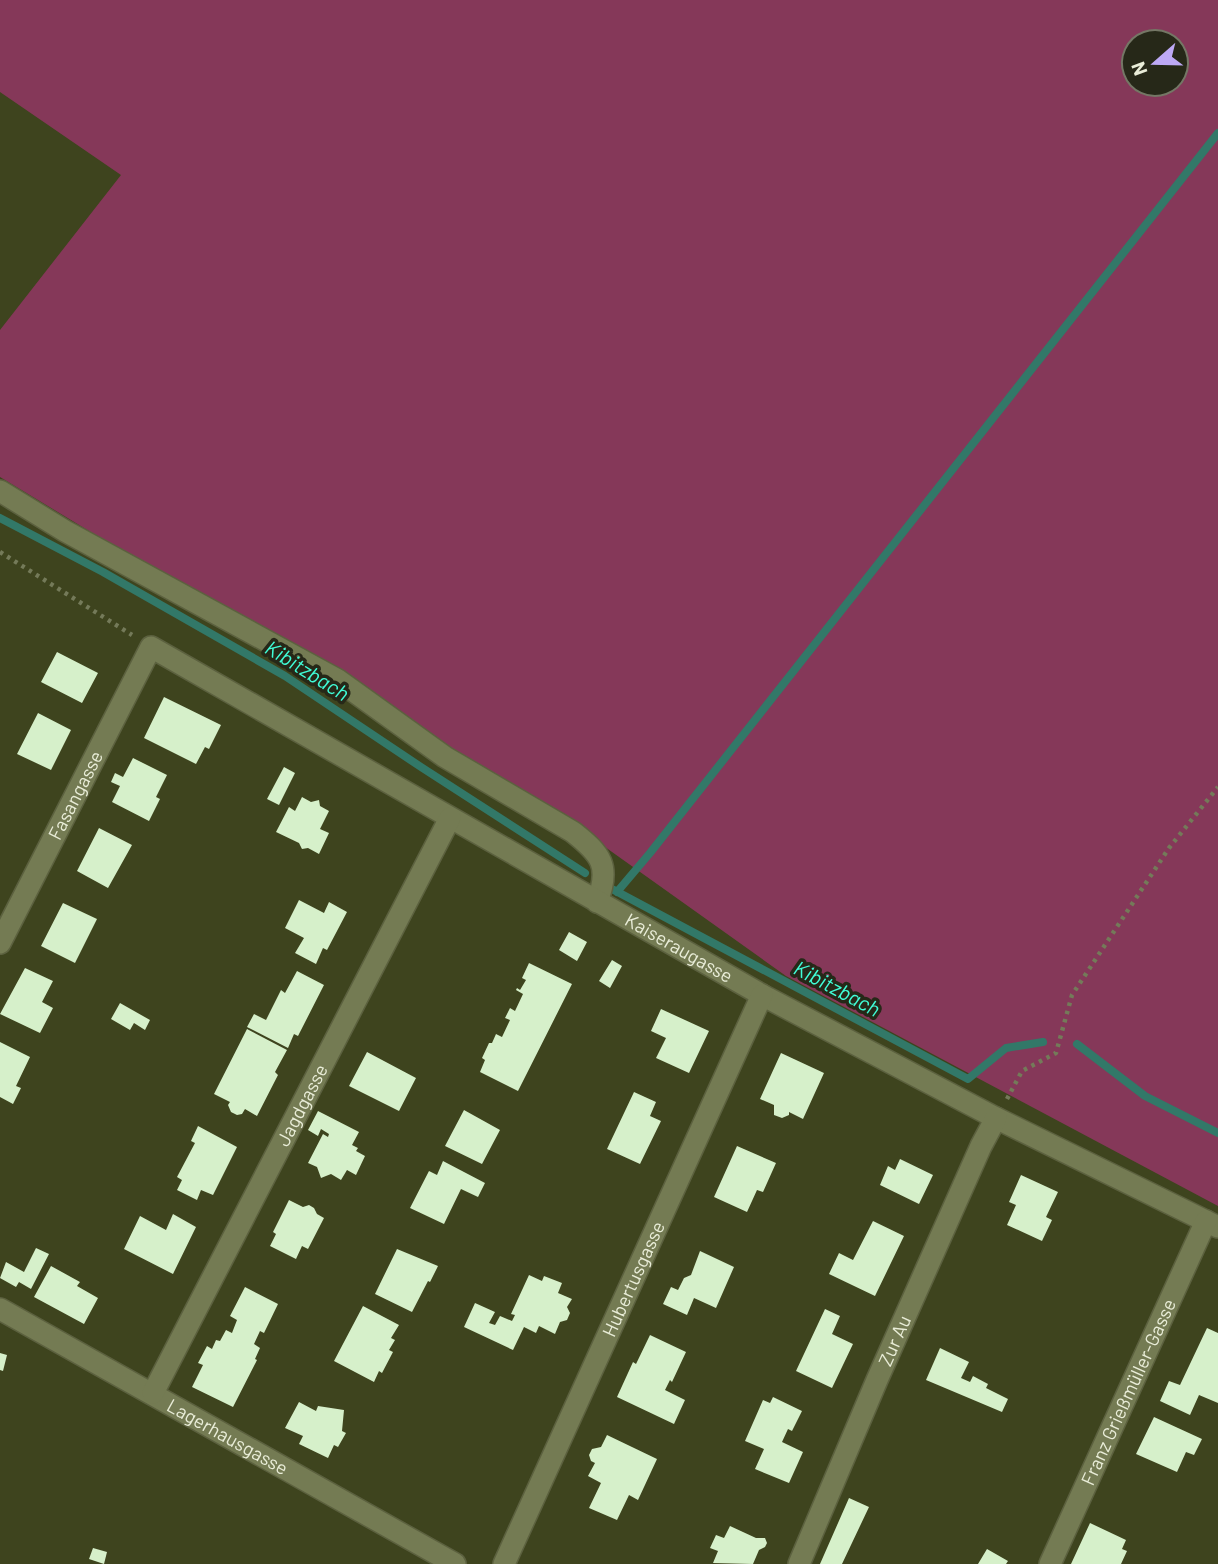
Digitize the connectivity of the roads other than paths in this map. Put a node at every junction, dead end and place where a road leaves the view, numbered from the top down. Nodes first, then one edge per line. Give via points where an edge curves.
1 (0, 491) edge
2 (150, 647) joint
3 (450, 818) junction
4 (597, 902) junction
5 (0, 943) edge
6 (762, 995) junction
7 (996, 1118) junction
8 (1212, 1224) edge
9 (0, 1309) edge
10 (153, 1393) junction
11 (455, 1564) edge
12 (504, 1564) edge
13 (799, 1564) edge
14 (1050, 1564) edge

1 - 4 street via 338,680 444,757 573,832 590,845 602,864 605,881
2 - 3 street, Kaiseraugasse
2 - 5 street, Fasangasse
3 - 4 street, Kaiseraugasse
3 - 10 street, Jagdgasse
4 - 6 street, Kaiseraugasse
6 - 7 street, Kaiseraugasse
6 - 12 street, Hubertusgasse
7 - 8 street, Kaiseraugasse
7 - 13 street, Zur Au via 882,1367
8 - 14 street, Franz Grießmüller-Gasse
9 - 10 street, Lagerhausgasse
10 - 11 street, Lagerhausgasse

